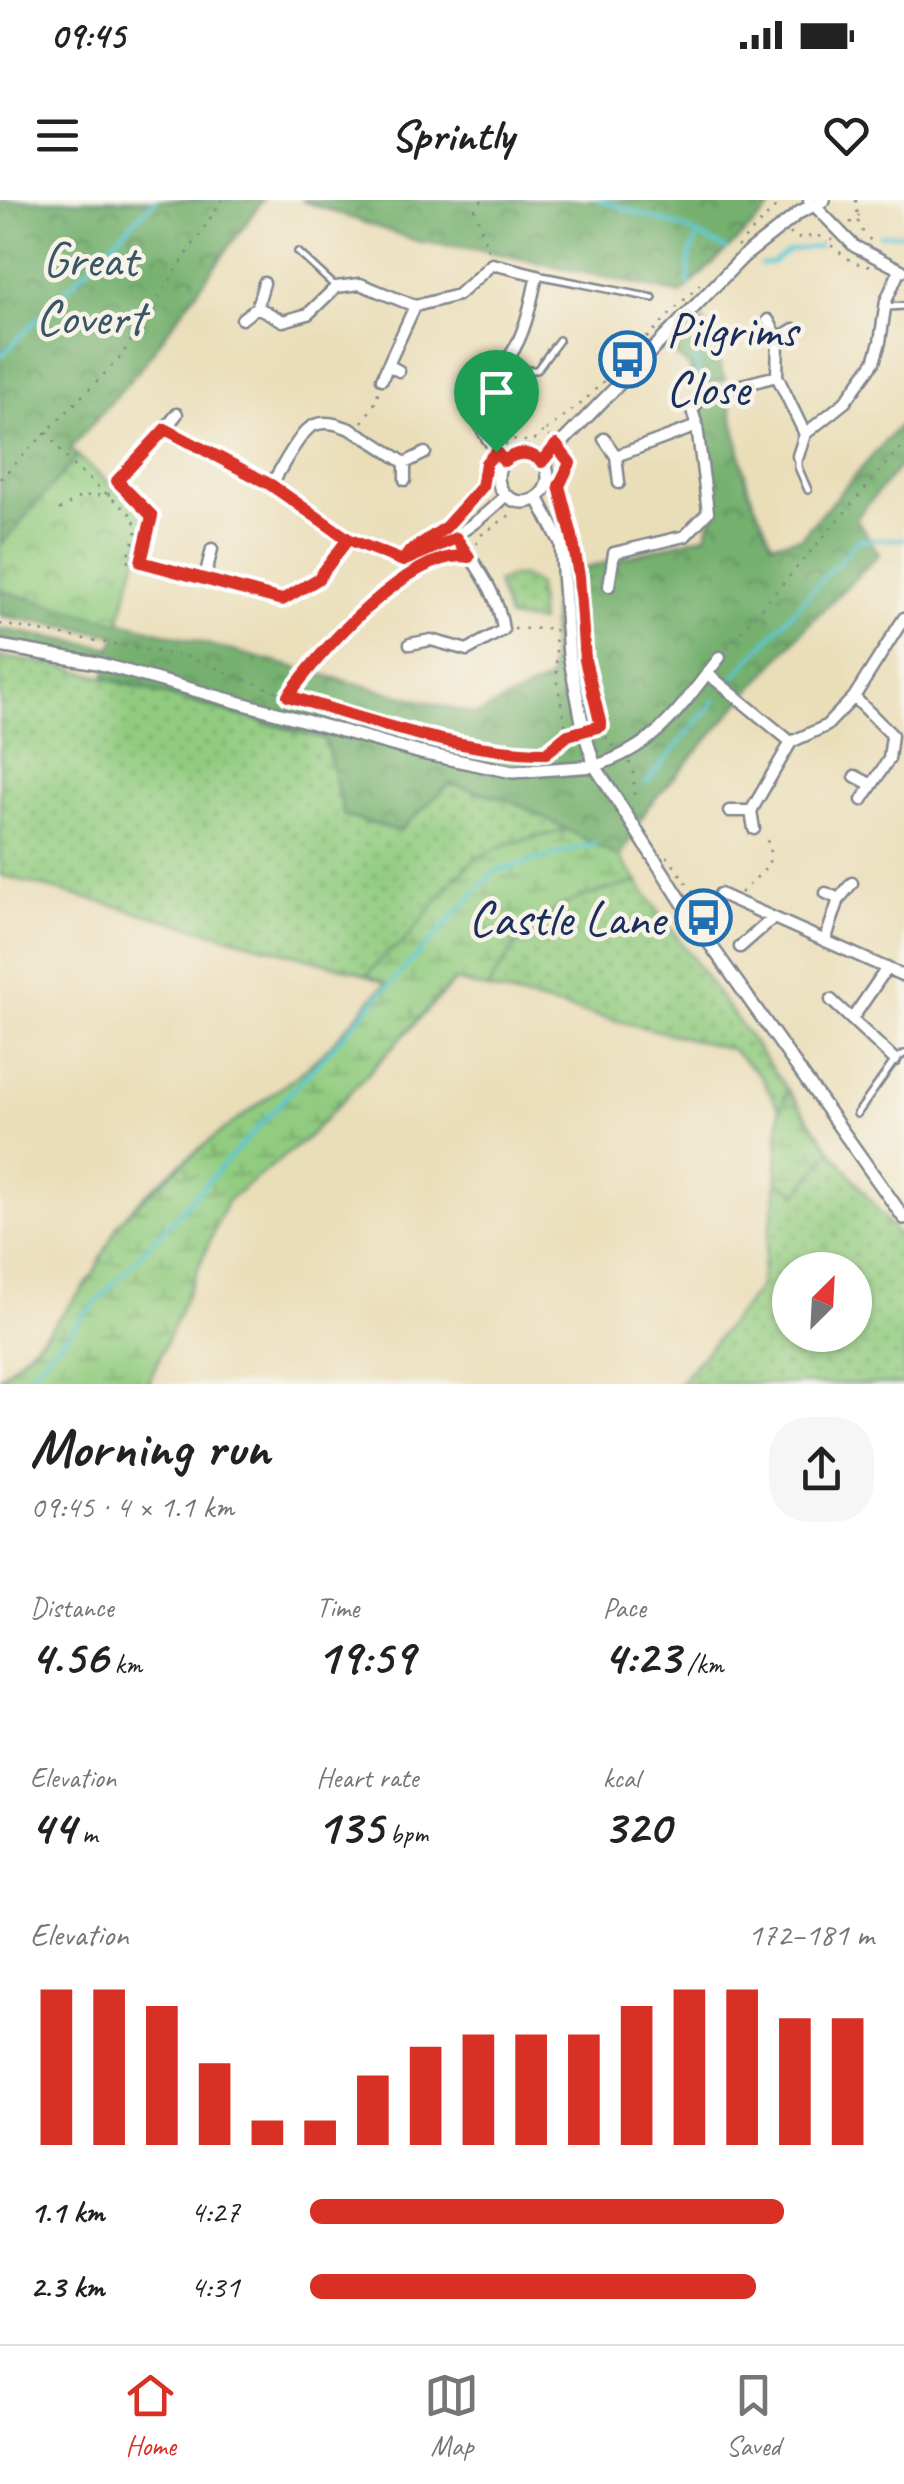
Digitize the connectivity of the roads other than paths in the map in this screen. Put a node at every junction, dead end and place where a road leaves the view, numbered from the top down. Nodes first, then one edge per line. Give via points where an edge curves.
1 (815, 202) edge
2 (298, 252) dead end
3 (902, 270) edge
4 (537, 274) junction
5 (264, 283) dead end
6 (336, 286) junction
7 (653, 298) dead end
8 (414, 306) junction
9 (904, 306) edge
10 (257, 307) junction
11 (885, 308) junction
12 (242, 319) dead end
13 (768, 320) dead end
14 (794, 330) dead end
15 (778, 338) junction
16 (559, 340) dead end
17 (510, 356) junction
18 (777, 376) junction
19 (382, 379) road end
20 (484, 386) junction
21 (177, 414) dead end
22 (504, 420) dead end
23 (697, 426) junction
24 (165, 429) junction
25 (804, 434) junction
26 (604, 439) dead end
27 (425, 453) dead end
28 (500, 456) junction
29 (616, 456) junction
30 (798, 456) joint
31 (542, 462) junction
32 (405, 463) junction
33 (404, 480) dead end
34 (117, 481) joint
35 (619, 483) dead end
36 (271, 485) junction
37 (808, 490) dead end
38 (502, 499) junction
39 (538, 499) junction
40 (456, 538) junction
41 (348, 539) junction
42 (212, 550) dead end
43 (141, 562) joint
44 (610, 580) road end
45 (204, 581) junction
46 (904, 618) edge
47 (410, 644) dead end
48 (0, 646) edge
49 (720, 656) road end
50 (707, 673) junction
51 (854, 697) junction
52 (791, 742) junction
53 (595, 766) junction
54 (855, 776) dead end
55 (872, 785) junction
56 (862, 800) dead end
57 (750, 810) junction
58 (729, 812) dead end
59 (754, 828) road end
60 (852, 883) dead end
61 (826, 893) dead end
62 (720, 894) road end
63 (838, 899) junction
64 (773, 918) junction
65 (825, 941) junction
66 (740, 947) dead end
67 (887, 968) junction
68 (904, 976) edge
69 (831, 1000) dead end
70 (852, 1019) junction
71 (900, 1057) edge
72 (857, 1114) dead end
73 (904, 1218) edge

1 - 3 street via 854,246
1 - 31 street via 743,257
2 - 6 lane
3 - 11 street
4 - 7 lane
4 - 8 street via 492,264 458,295
4 - 17 street
5 - 10 street
6 - 8 street via 360,284
6 - 10 street via 308,314 283,320
8 - 19 street via 393,368
9 - 11 lane
10 - 12 street
11 - 25 street via 874,362 845,402
13 - 15 street
14 - 15 street
15 - 18 street
16 - 17 lane via 537,370
17 - 20 street
18 - 23 street via 703,395 692,410
18 - 25 street
20 - 22 lane
20 - 28 street via 475,404 480,427
21 - 24 street
23 - 29 street
23 - 44 street via 708,512 684,536 609,551
24 - 34 street
24 - 36 street
25 - 30 street
26 - 29 street
27 - 32 street
28 - 31 street via 532,454
28 - 38 street
29 - 35 street
30 - 37 lane
31 - 39 street via 548,480
32 - 33 street
32 - 36 street via 355,432 319,422 307,429
34 - 43 lane via 152,516
36 - 41 street
38 - 39 street
38 - 40 street
39 - 53 street via 560,543 569,655
40 - 41 street via 403,561
40 - 47 street via 486,581 503,630 467,650 432,640
41 - 45 street via 318,579 282,600
42 - 45 street
43 - 45 street
46 - 51 street
48 - 53 street via 98,663 513,772
49 - 50 street
50 - 52 street
50 - 53 street via 645,744
51 - 52 street via 826,726
51 - 55 street via 892,734 889,760
52 - 57 street
53 - 73 street via 700,930
54 - 55 street
55 - 56 street
57 - 58 street
57 - 59 street
60 - 63 street
61 - 63 street
62 - 64 street
63 - 65 street
64 - 65 street
64 - 66 street
65 - 67 street
67 - 68 street
67 - 70 street
69 - 70 street
70 - 71 street
71 - 72 lane

